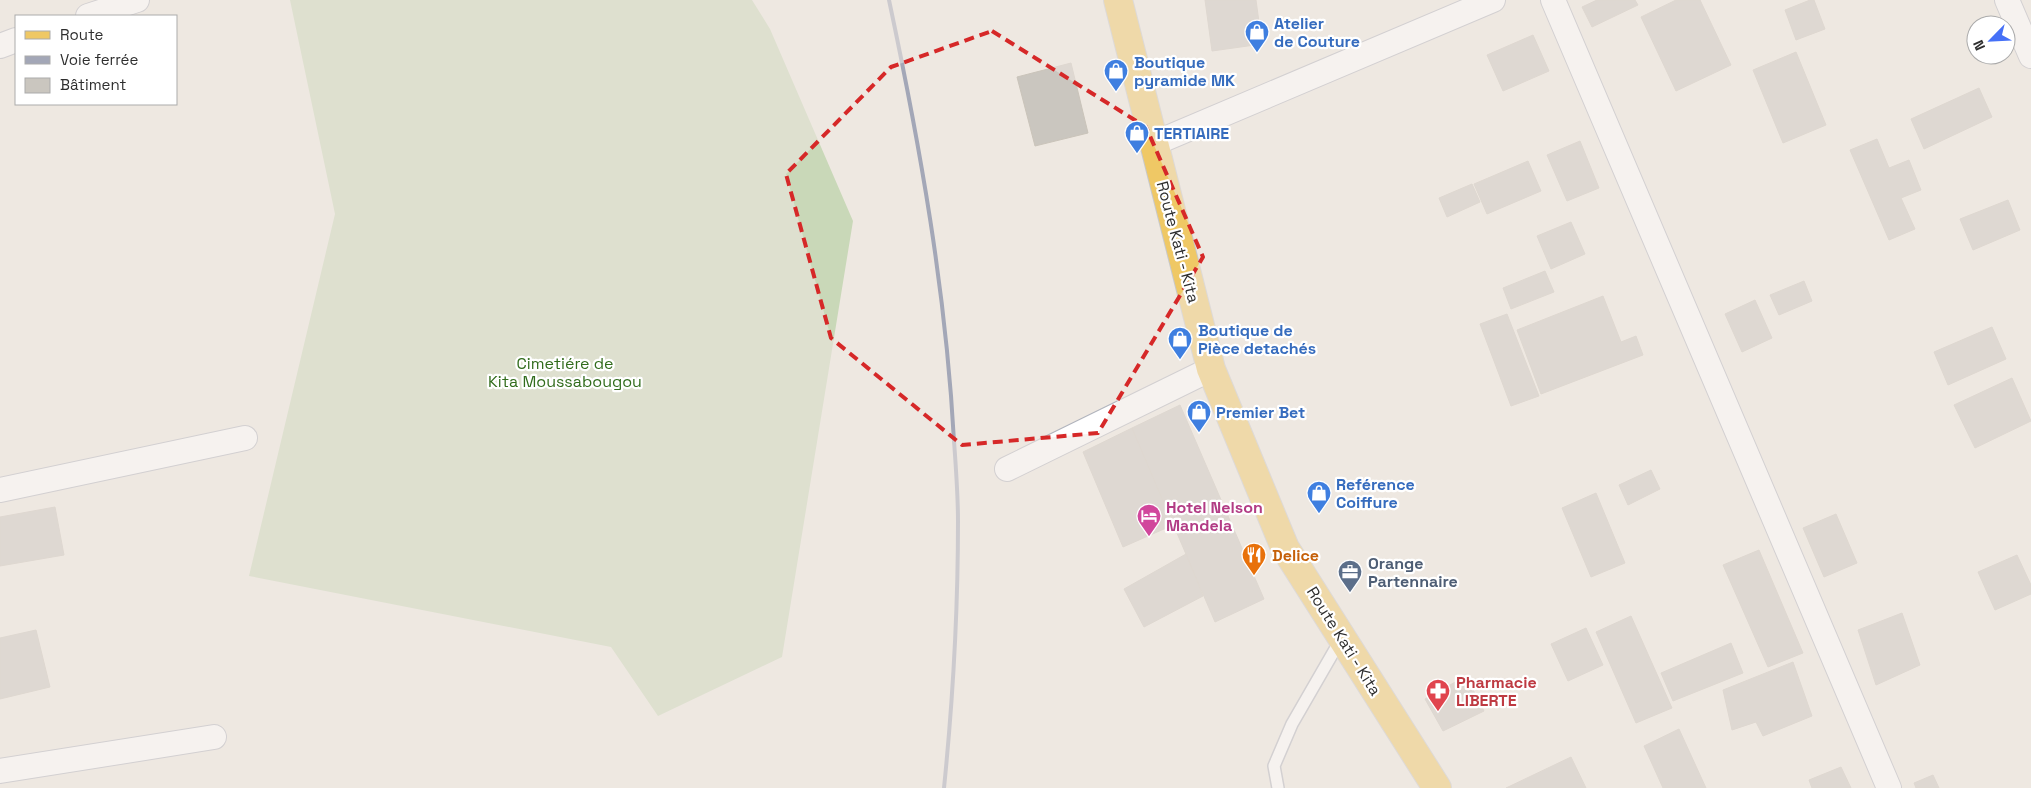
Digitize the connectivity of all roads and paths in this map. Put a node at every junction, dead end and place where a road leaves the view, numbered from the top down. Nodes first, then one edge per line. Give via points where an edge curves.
1 (137, 0) edge
2 (1118, 0) edge
3 (1493, 0) edge
4 (1553, 0) edge
5 (2007, 0) edge
6 (91, 15) edge
7 (15, 40) edge
8 (0, 46) edge
9 (2031, 56) edge
10 (1153, 144) junction
11 (1211, 369) junction
12 (245, 438) dead end
13 (1007, 469) dead end
14 (0, 490) edge
15 (1342, 638) junction
16 (214, 736) dead end
17 (0, 771) edge
18 (1278, 788) edge
19 (1437, 788) edge
20 (1889, 788) edge

1 - 6 street
2 - 10 main road, Route Kati - Kita
3 - 10 street
4 - 20 street
5 - 9 street
7 - 8 street
10 - 11 main road, Route Kati - Kita
11 - 13 street
11 - 15 main road, Route Kati - Kita via 1285,548
12 - 14 street
15 - 18 lane via 1292,724 1274,766
15 - 19 main road, Route Kati - Kita
16 - 17 street

